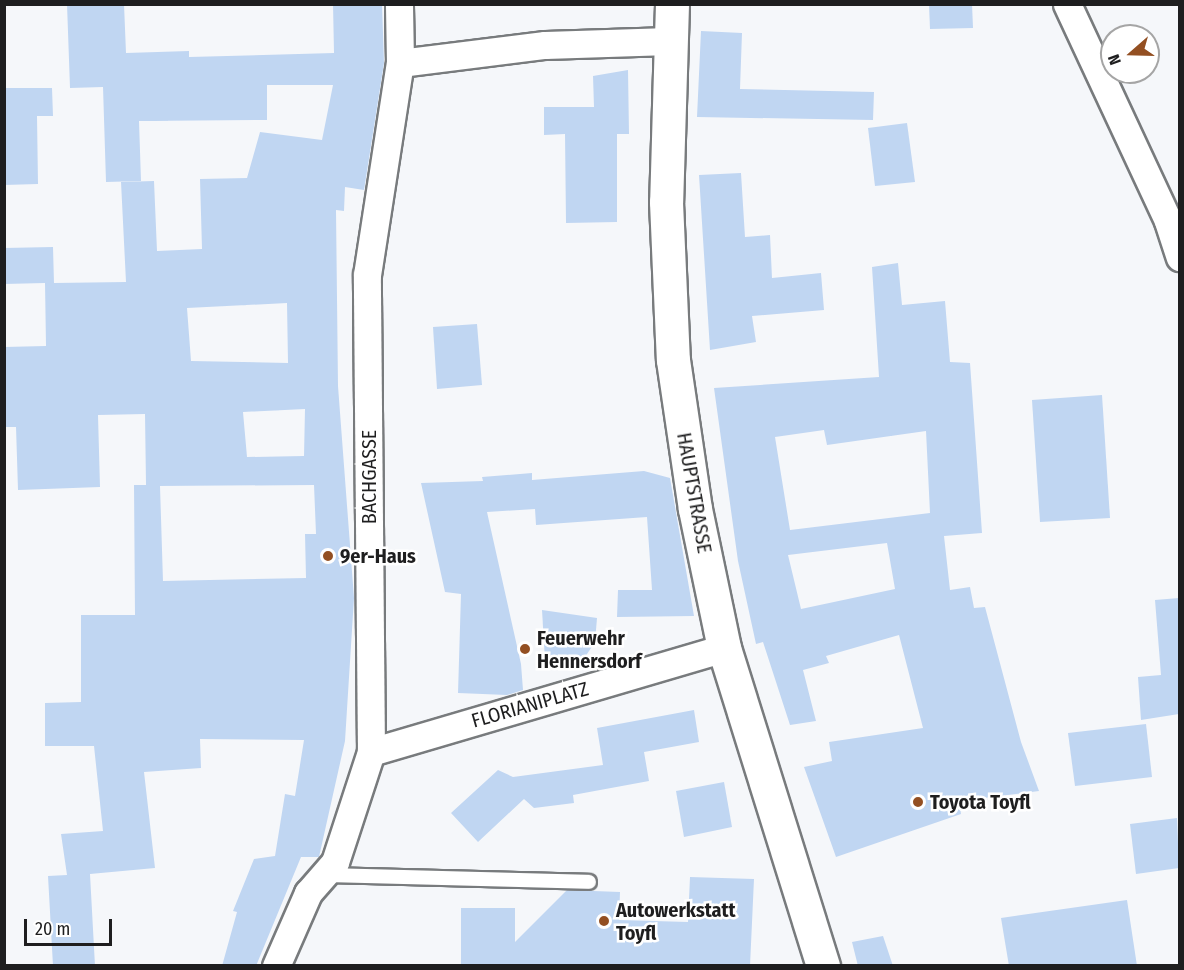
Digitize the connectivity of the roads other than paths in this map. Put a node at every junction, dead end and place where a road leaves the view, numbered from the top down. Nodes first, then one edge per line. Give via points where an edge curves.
1 (399, 4) edge
2 (672, 4) edge
3 (1067, 4) edge
4 (669, 41) junction
5 (400, 63) junction
6 (1179, 257) edge
7 (724, 648) junction
8 (371, 752) junction
9 (322, 875) junction
10 (589, 882) dead end
11 (276, 966) edge
12 (823, 966) edge

1 - 5 street, BACHGASSE
2 - 4 street, HAUPTSTRASSE
3 - 6 street via 1168,221
4 - 5 street via 545,45
4 - 7 street, HAUPTSTRASSE via 666,202 673,360 695,509
5 - 8 street, BACHGASSE via 368,275
7 - 8 street, FLORIANIPLATZ
7 - 12 street, HAUPTSTRASSE
8 - 9 street, BACHGASSE via 335,862
9 - 10 lane
9 - 11 street, BACHGASSE via 308,893

